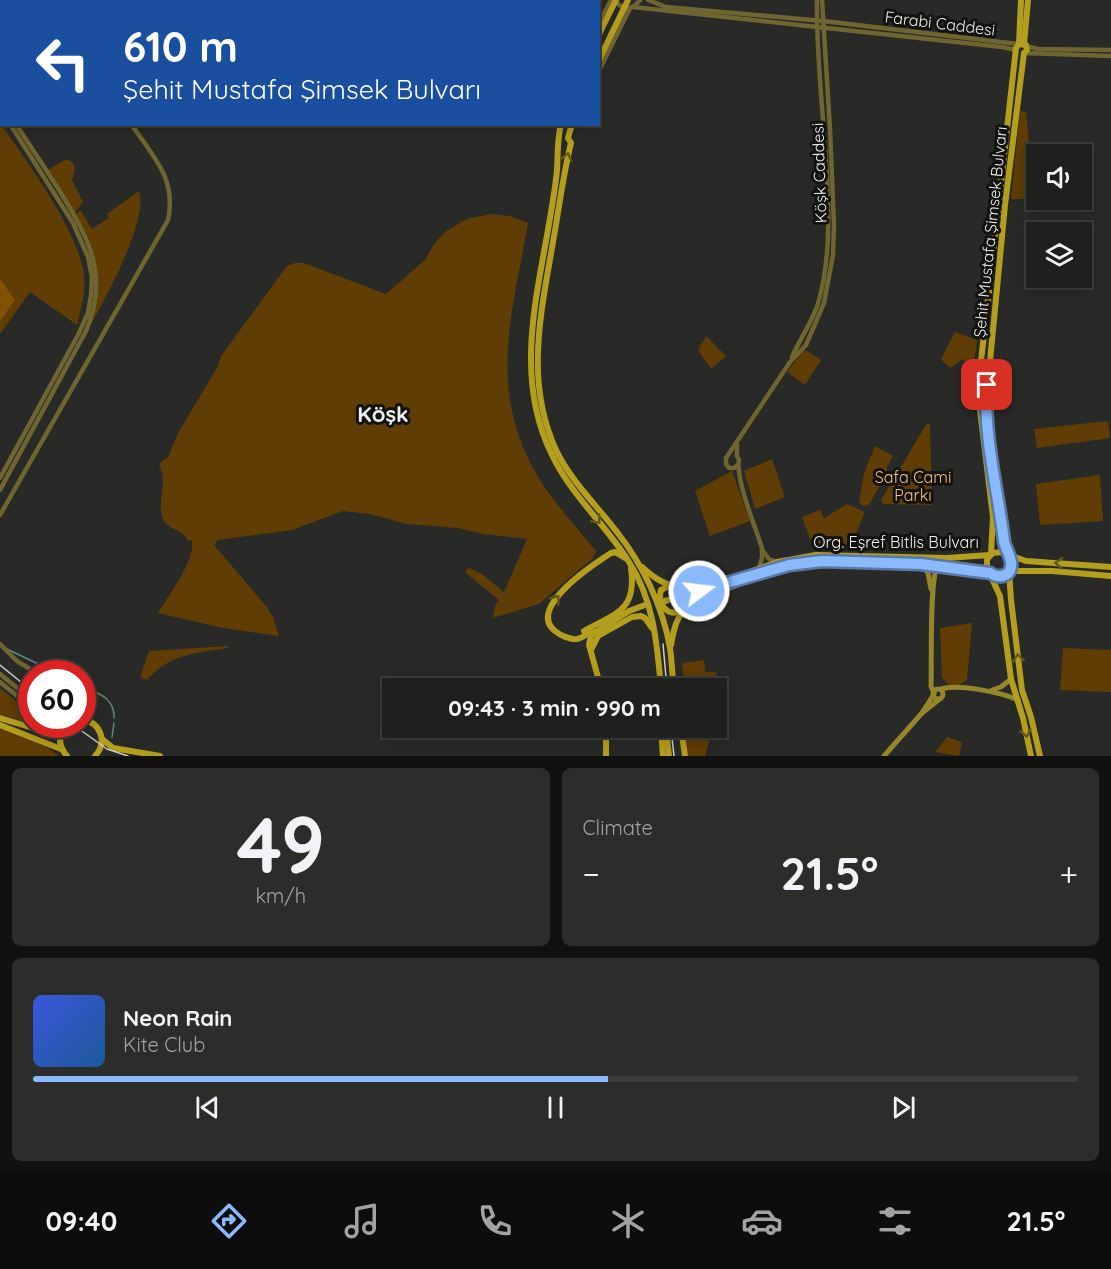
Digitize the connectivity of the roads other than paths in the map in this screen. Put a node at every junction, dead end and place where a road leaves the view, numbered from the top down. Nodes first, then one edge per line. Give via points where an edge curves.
1 (614, 0) edge
2 (628, 0) edge
3 (640, 0) edge
4 (648, 0) edge
5 (817, 0) edge
6 (822, 0) edge
7 (1021, 0) edge
8 (1028, 0) edge
9 (632, 8) junction
10 (823, 21) junction
11 (817, 24) junction
12 (823, 27) junction
13 (600, 31) edge
14 (1021, 48) junction
15 (1111, 50) edge
16 (1111, 56) edge
17 (600, 58) edge
18 (600, 69) edge
19 (11, 126) edge
20 (17, 126) edge
21 (132, 126) edge
22 (561, 126) edge
23 (572, 126) edge
24 (82, 333) junction
25 (802, 341) junction
26 (790, 362) junction
27 (737, 442) junction
28 (729, 455) junction
29 (736, 456) junction
30 (738, 465) junction
31 (732, 468) junction
32 (0, 478) edge
33 (742, 485) junction
34 (0, 490) edge
35 (0, 515) edge
36 (762, 548) junction
37 (991, 554) junction
38 (1008, 556) junction
39 (629, 562) junction
40 (777, 562) junction
41 (639, 564) junction
42 (921, 564) junction
43 (938, 565) junction
44 (1111, 567) edge
45 (760, 571) junction
46 (1009, 572) junction
47 (990, 574) junction
48 (736, 576) junction
49 (1111, 576) edge
50 (672, 585) junction
51 (699, 591) junction
52 (932, 594) junction
53 (666, 601) dead end
54 (645, 605) dead end
55 (685, 609) junction
56 (594, 632) junction
57 (568, 637) junction
58 (656, 643) junction
59 (0, 644) edge
60 (670, 648) junction
61 (591, 651) junction
62 (18, 662) edge
63 (0, 674) edge
64 (598, 678) edge
65 (659, 678) edge
66 (673, 678) edge
67 (1011, 679) junction
68 (0, 682) edge
69 (18, 689) edge
70 (992, 690) junction
71 (938, 693) junction
72 (18, 697) edge
73 (1018, 700) junction
74 (0, 718) edge
75 (18, 724) edge
76 (0, 725) edge
77 (96, 727) edge
78 (62, 738) edge
79 (606, 738) edge
80 (662, 738) edge
81 (667, 738) edge
82 (681, 738) edge
83 (102, 739) junction
84 (61, 749) junction
85 (67, 756) edge
86 (96, 756) edge
87 (160, 756) edge
88 (606, 756) edge
89 (663, 756) edge
90 (669, 756) edge
91 (683, 756) edge
92 (884, 756) edge
93 (1031, 756) edge
94 (1040, 756) edge

1 - 9 street via 622,7
1 - 13 main road, bridge
2 - 17 main road, bridge
3 - 9 street
4 - 11 street via 666,7
5 - 11 street, Köşk Caddesi
6 - 10 street, Köşk Caddesi
7 - 14 main road, Şehit Mustafa Şimsek Bulvarı
8 - 14 main road, Şehit Mustafa Şimsek Bulvarı
9 - 11 street
9 - 18 street
10 - 11 street, Farabi Caddesi
10 - 12 street, Köşk Caddesi
10 - 14 street, Farabi Caddesi
11 - 12 street, Farabi Caddesi
11 - 25 street, Köşk Caddesi via 826,143 828,257 819,301
12 - 14 street, Farabi Caddesi
12 - 25 street, Köşk Caddesi via 833,255 824,303
14 - 15 street, Farabi Caddesi
14 - 16 street, Farabi Caddesi
14 - 37 main road, Şehit Mustafa Şimsek Bulvarı via 980,370 980,410 993,517
14 - 38 main road, Şehit Mustafa Şimsek Bulvarı via 986,403
19 - 24 street via 86,249 92,289
20 - 24 street via 81,225 92,252 96,293 92,314
21 - 35 street via 167,180 171,200 168,220
22 -> 39 main road via 531,338 531,387 543,435 559,468
41 -> 23 main road via 567,468 549,434 539,392 539,325
24 - 32 street
24 - 34 street
25 - 26 street
25 - 26 street via 803,348
26 - 27 street
27 - 28 street
27 - 29 street
28 - 29 street
28 - 31 street via 725,462
29 - 30 street
30 - 31 street
30 - 33 street
31 - 33 street
33 - 36 street
36 - 40 street via 769,559
36 - 45 street
37 - 38 main road via 1001,552
37 - 40 main road, Org. Eşref Bitlis Bulvarı via 947,558 816,555
37 - 47 main road via 986,565
44 -> 38 main road via 1026,561
38 - 46 main road via 1012,563
39 - 57 main road via 633,590 627,604 610,617
57 -> 39 main road via 555,632 548,621 554,600 610,553 615,552
39 - 58 main road via 651,609
40 - 45 main road, Org. Eşref Bitlis Bulvarı
41 - 50 main road
41 - 60 main road via 660,611
42 - 43 main road, Org. Eşref Bitlis Bulvarı
42 - 45 main road, Org. Eşref Bitlis Bulvarı via 822,561
42 - 52 main road via 928,573
43 - 47 main road, Org. Eşref Bitlis Bulvarı
43 - 52 main road
45 - 48 main road, Org. Eşref Bitlis Bulvarı
45 - 51 main road, Org. Eşref Bitlis Bulvarı
45 - 55 main road
46 - 47 main road via 1000,577
46 - 49 main road
94 -> 46 main road via 1022,690
47 - 67 main road via 1000,596
48 - 50 main road via 689,588
48 - 51 main road, Org. Eşref Bitlis Bulvarı
50 - 55 main road via 661,590 663,607 673,614
51 - 53 main road, Org. Eşref Bitlis Bulvarı
52 - 71 main road via 931,686
54 - 56 main road
55 - 60 main road via 674,626
56 - 57 main road via 576,639
56 - 61 main road via 589,641
58 - 61 main road via 648,620 637,616 598,636
58 - 65 main road
59 - 62 street
60 - 66 main road
61 - 64 main road
63 - 69 street
67 - 70 main road
67 - 73 main road
68 - 72 street
70 - 71 main road
70 - 73 main road
71 - 92 main road
73 -> 93 main road
74 - 75 main road
76 - 84 main road
77 - 83 main road
78 - 84 main road
79 - 88 main road
80 - 89 main road
81 - 90 main road
82 - 91 main road
83 - 86 main road
83 - 87 main road via 113,748
84 - 85 main road

